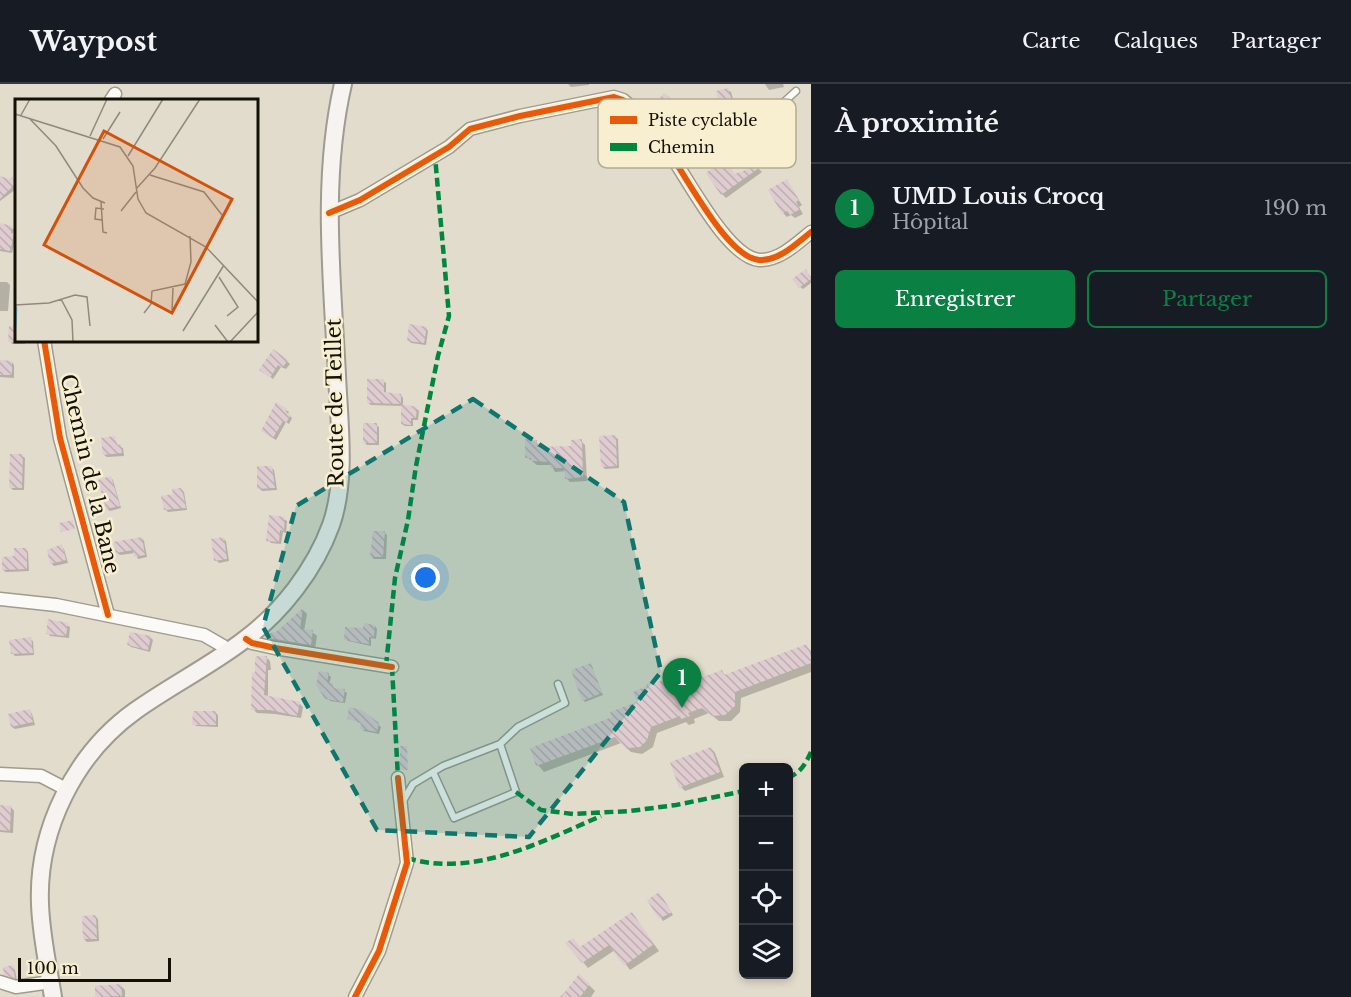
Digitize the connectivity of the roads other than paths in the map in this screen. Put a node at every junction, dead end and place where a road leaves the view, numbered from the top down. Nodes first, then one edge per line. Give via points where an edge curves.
1 (343, 84) edge
2 (796, 91) dead end
3 (604, 99) edge
4 (620, 99) edge
5 (787, 99) edge
6 (598, 100) edge
7 (679, 168) edge
8 (329, 213) junction
9 (811, 232) edge
10 (44, 342) edge
11 (0, 599) edge
12 (108, 615) junction
13 (246, 639) junction
14 (228, 651) junction
15 (392, 667) dead end
16 (558, 684) dead end
17 (500, 744) junction
18 (433, 772) junction
19 (0, 774) edge
20 (398, 778) dead end
21 (66, 789) junction
22 (401, 804) junction
23 (0, 982) edge
24 (52, 990) edge
25 (355, 997) edge

1 - 8 main road, Route de Teillet via 332,157
2 - 5 lane
3 - 4 street
6 - 8 street via 470,129 449,147 360,200
7 - 9 street via 718,228 748,257 770,259
8 - 13 main road, Route de Teillet via 340,445 332,524 315,560 279,608
10 - 12 street, Chemin de la Bane via 60,438
11 - 12 street via 56,604
12 - 14 street via 204,636
13 - 14 main road, Route de Teillet
13 - 15 street via 274,648
14 - 21 main road, Route de Teillet via 134,711 87,759
16 - 17 lane via 565,703 518,727
17 - 18 lane
17 - 18 lane via 516,792 454,818
18 - 22 lane via 413,784
19 - 21 street via 41,776
20 - 22 street
21 - 24 main road, Route de Teillet via 51,823 42,862 40,903
22 - 25 street via 405,875 379,951
23 - 24 street

